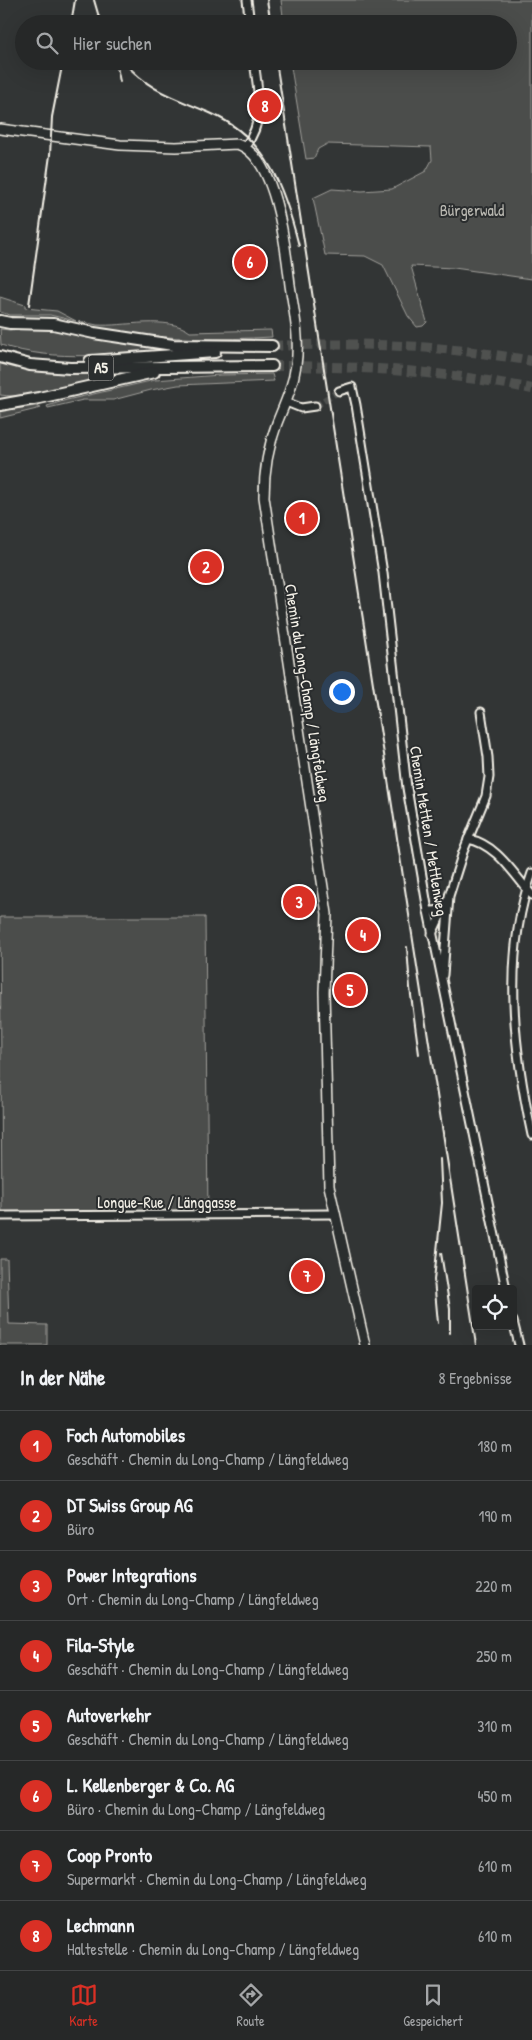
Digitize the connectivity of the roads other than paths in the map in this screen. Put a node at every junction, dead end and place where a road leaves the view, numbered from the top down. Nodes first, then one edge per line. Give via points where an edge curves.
1 (247, 0) edge
2 (249, 15) edge
3 (255, 70) edge
4 (0, 129) edge
5 (246, 147) junction
6 (0, 321) edge
7 (0, 350) edge
8 (0, 357) edge
9 (272, 366) tunnel mouth
10 (202, 367) junction
11 (339, 391) dead end
12 (0, 398) edge
13 (39, 398) junction
14 (286, 402) junction
15 (0, 404) edge
16 (315, 406) tunnel mouth
17 (481, 712) dead end
18 (468, 839) junction
19 (532, 873) edge
20 (526, 889) junction
21 (532, 895) edge
22 (450, 896) junction
23 (444, 908) junction
24 (428, 911) junction
25 (432, 935) junction
26 (443, 986) junction
27 (532, 1135) edge
28 (334, 1214) junction
29 (0, 1216) edge
30 (505, 1285) edge
31 (515, 1330) edge
32 (365, 1345) edge
33 (519, 1345) edge

1 - 2 street
3 - 5 street via 259,121
4 - 5 main road via 120,146 237,144
5 - 14 main road, Chemin du Long-Champ / Längfeldweg via 258,162 272,190 282,227 297,345 292,389
6 - 7 highway, A5 via 53,324 173,345 268,346 82,362 42,360
8 - 10 highway, A5 via 54,367
9 - 10 highway, A5
10 - 13 highway via 147,373
11 - 24 street, Chemin Mettlen / Mettlenweg via 352,387 356,405 383,573 407,788
12 - 13 highway
13 - 15 highway
14 - 16 street via 301,408
14 - 28 main road, Chemin du Long-Champ / Längfeldweg via 269,451 264,497 327,914 324,992 326,1145
17 - 18 street via 489,777 486,796
18 - 20 street via 478,841 498,855
18 - 22 street
19 - 20 street
20 - 21 street
20 - 27 street via 516,943 514,1001 519,1060
22 - 23 street
22 - 26 street
23 - 24 street via 438,912
23 - 25 street
24 - 25 street, Chemin Mettlen / Mettlenweg
25 - 26 street, Chemin Mettlen / Mettlenweg
26 - 30 street, Chemin Mettlen / Mettlenweg
28 - 29 street, Longue-Rue / Länggasse
28 - 32 main road, Chemin du Long-Champ / Längfeldweg
31 - 33 street

